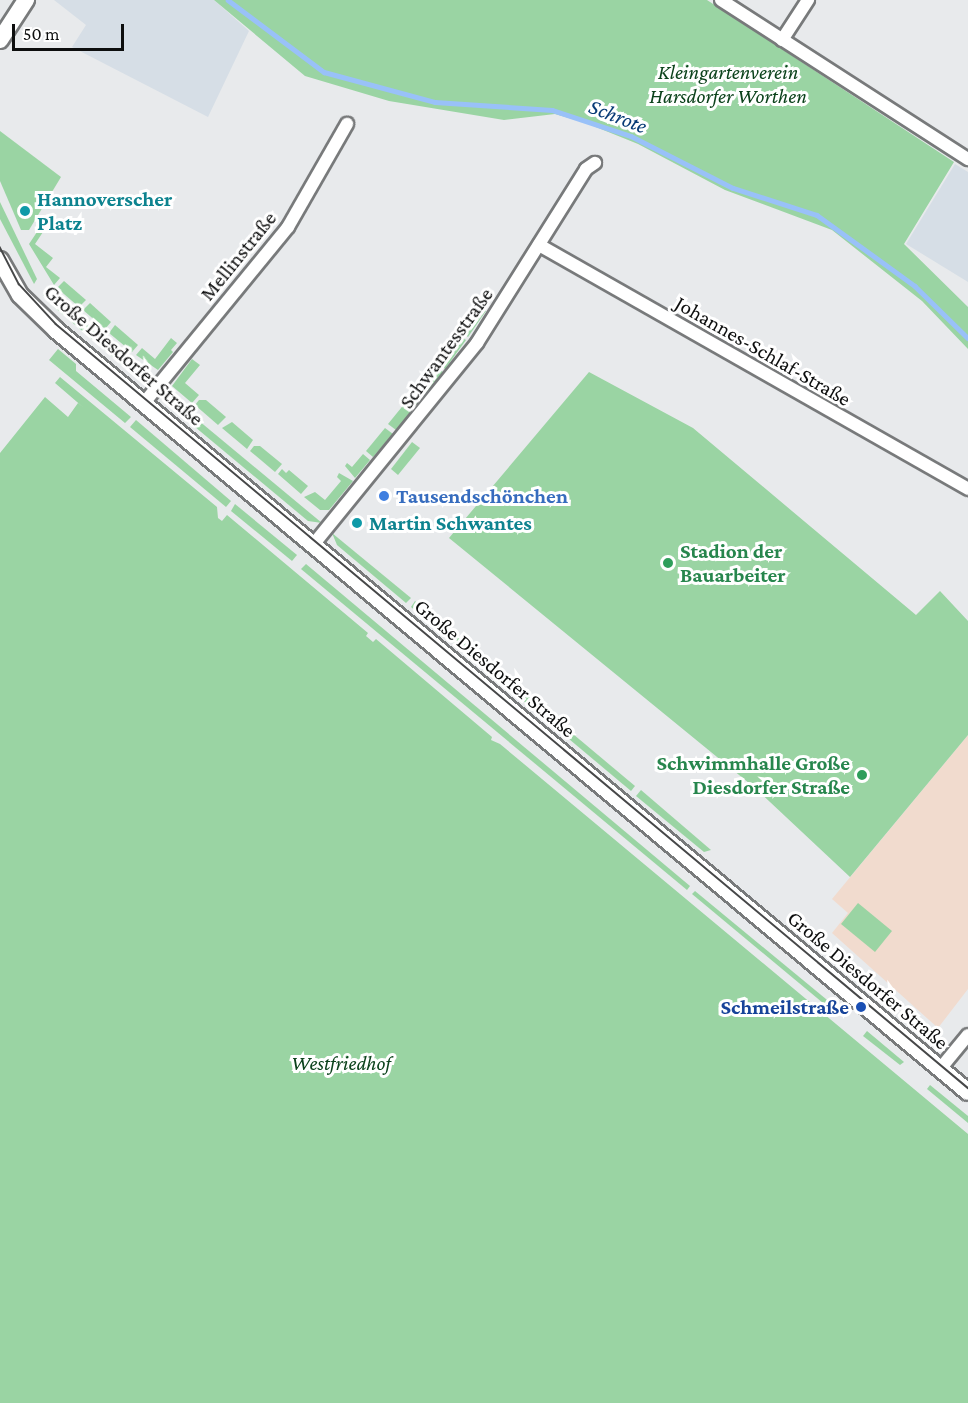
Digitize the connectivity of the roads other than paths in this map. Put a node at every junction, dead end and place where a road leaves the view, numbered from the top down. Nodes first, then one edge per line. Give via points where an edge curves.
1 (26, 0) edge
2 (721, 0) edge
3 (808, 0) edge
4 (0, 40) edge
5 (782, 40) junction
6 (347, 124) dead end
7 (968, 159) edge
8 (595, 163) dead end
9 (539, 245) junction
10 (1, 266) edge
11 (144, 403) junction
12 (968, 489) edge
13 (313, 545) junction
14 (968, 1035) edge
15 (940, 1069) junction
16 (968, 1092) edge

1 - 4 main road
2 - 5 street
3 - 5 street
5 - 7 street
6 - 11 street, Mellinstraße via 288,227
8 - 9 street, Schwantesstraße via 586,169
9 - 12 street, Johannes-Schlaf-Straße
9 - 13 street, Schwantesstraße via 440,393
10 - 11 main road, Große Diesdorfer Straße via 35,310
11 - 13 main road, Große Diesdorfer Straße
13 - 15 main road, Große Diesdorfer Straße
14 - 15 street
15 - 16 main road, Große Diesdorfer Straße

